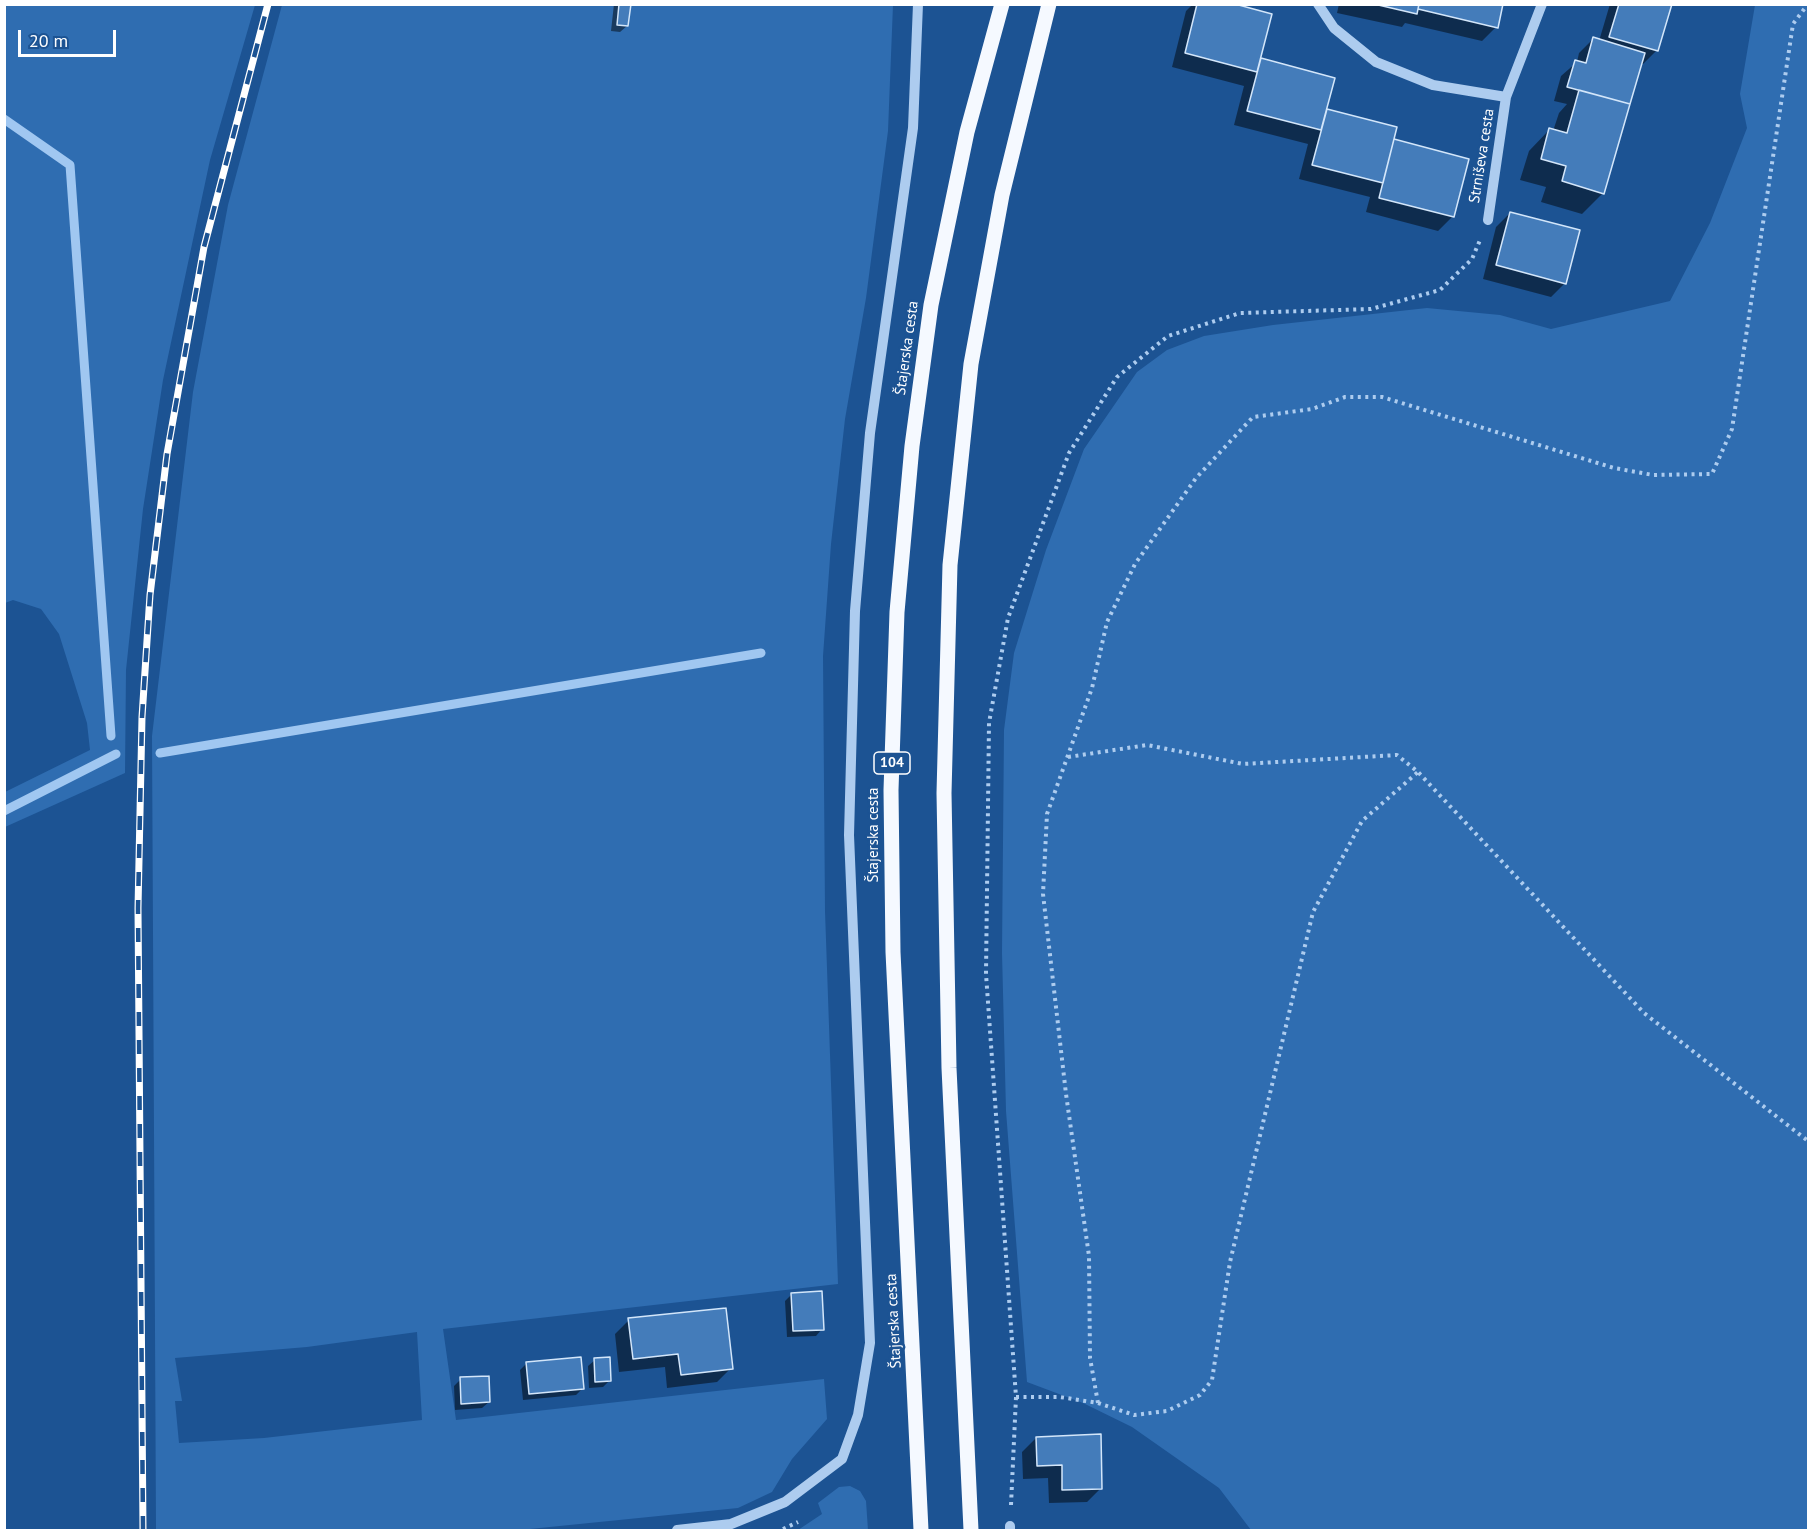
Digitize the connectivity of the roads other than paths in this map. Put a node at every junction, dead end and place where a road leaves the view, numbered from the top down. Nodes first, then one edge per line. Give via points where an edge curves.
1 (918, 4) edge
2 (1002, 4) edge
3 (1049, 4) edge
4 (1318, 4) edge
5 (1542, 4) edge
6 (1506, 97) junction
7 (1488, 220) road end
8 (677, 1530) edge
9 (921, 1530) edge
10 (971, 1530) edge

1 - 8 street via 913,128 870,434 855,611 849,835 870,1343 858,1415 842,1460 785,1502 731,1524
2 - 9 main road, Štajerska cesta / 104 via 967,132 931,305 912,446 897,612 891,790 893,952
3 - 10 main road via 1002,195 971,364 950,565 944,829 949,1068
4 - 6 street, Strniševa cesta via 1334,28 1376,62 1433,86
5 - 6 street, Strniševa cesta
6 - 7 street, Strniševa cesta

